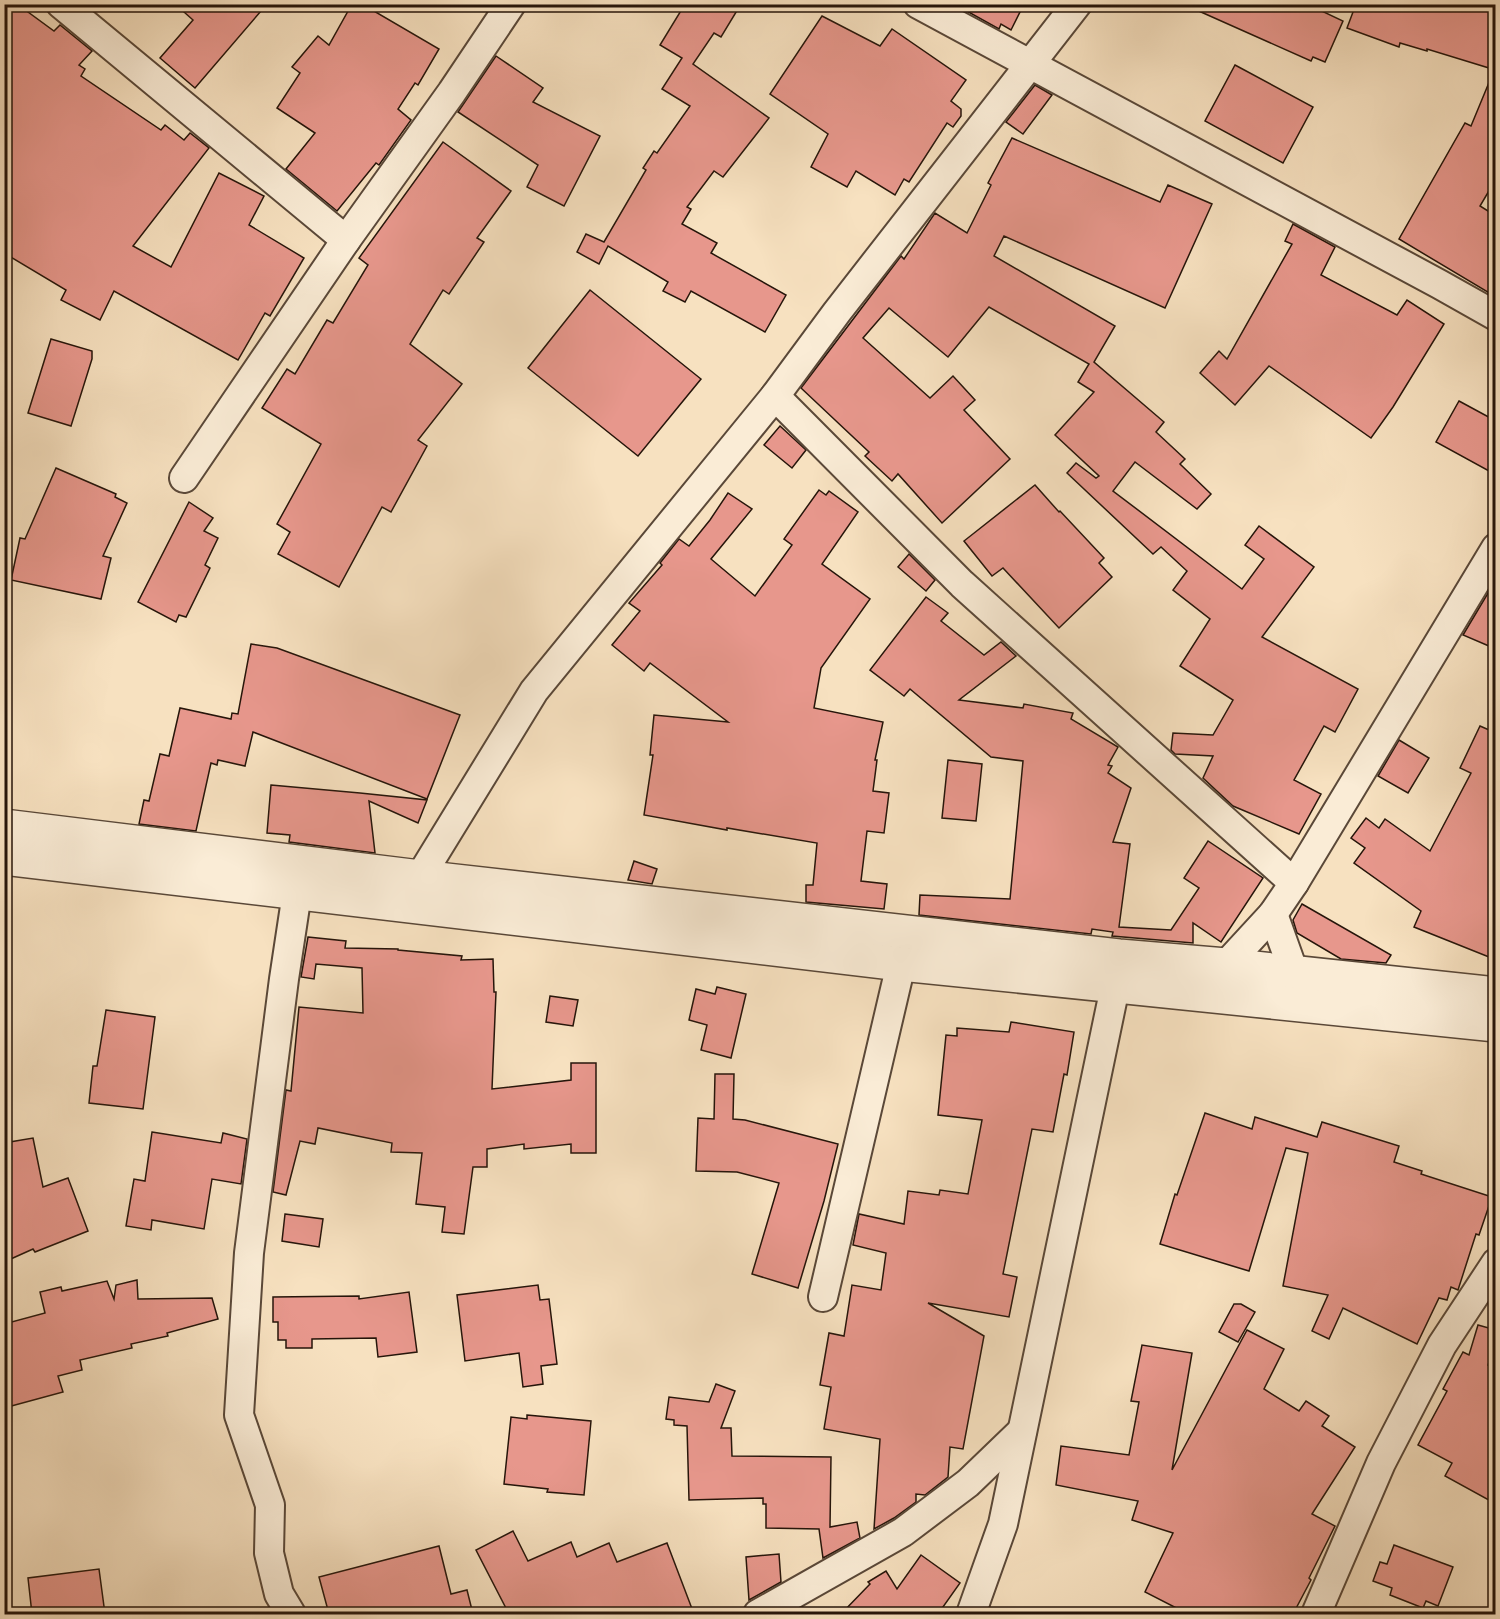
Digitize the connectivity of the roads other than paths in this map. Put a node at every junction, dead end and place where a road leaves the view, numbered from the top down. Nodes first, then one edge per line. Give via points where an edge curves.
1 (61, 4) edge
2 (511, 4) edge
3 (918, 4) edge
4 (1077, 4) edge
5 (1029, 66) junction
6 (346, 240) junction
7 (1496, 316) edge
8 (775, 396) junction
9 (184, 478) dead end
10 (1496, 548) edge
11 (4, 825) edge
12 (4, 858) edge
13 (420, 877) junction
14 (1294, 883) junction
15 (297, 893) junction
16 (1273, 914) junction
17 (901, 964) junction
18 (1226, 965) junction
19 (1294, 973) junction
20 (1115, 987) junction
21 (1496, 994) edge
22 (1496, 1025) edge
23 (1496, 1263) edge
24 (823, 1297) dead end
25 (1022, 1431) junction
26 (291, 1614) edge
27 (758, 1614) edge
28 (971, 1614) edge
29 (1316, 1614) edge

1 - 6 street
2 - 6 street
3 - 5 street
4 - 5 street
5 - 7 street
5 - 8 street
6 - 9 street
8 - 13 street via 534,691
8 - 14 street via 962,584
10 - 14 street
11 - 13 street
12 - 15 street
13 - 18 street
14 - 16 street
15 - 17 street
15 - 26 street via 249,1253 239,1415 270,1505 269,1553 279,1594
16 - 18 street
16 - 19 street
17 - 20 street
17 - 24 street
18 - 19 street
19 - 21 street
20 - 22 street
20 - 25 street
23 - 29 street via 1442,1345 1381,1463
25 - 27 street via 968,1483 903,1532
25 - 28 street via 1003,1524

